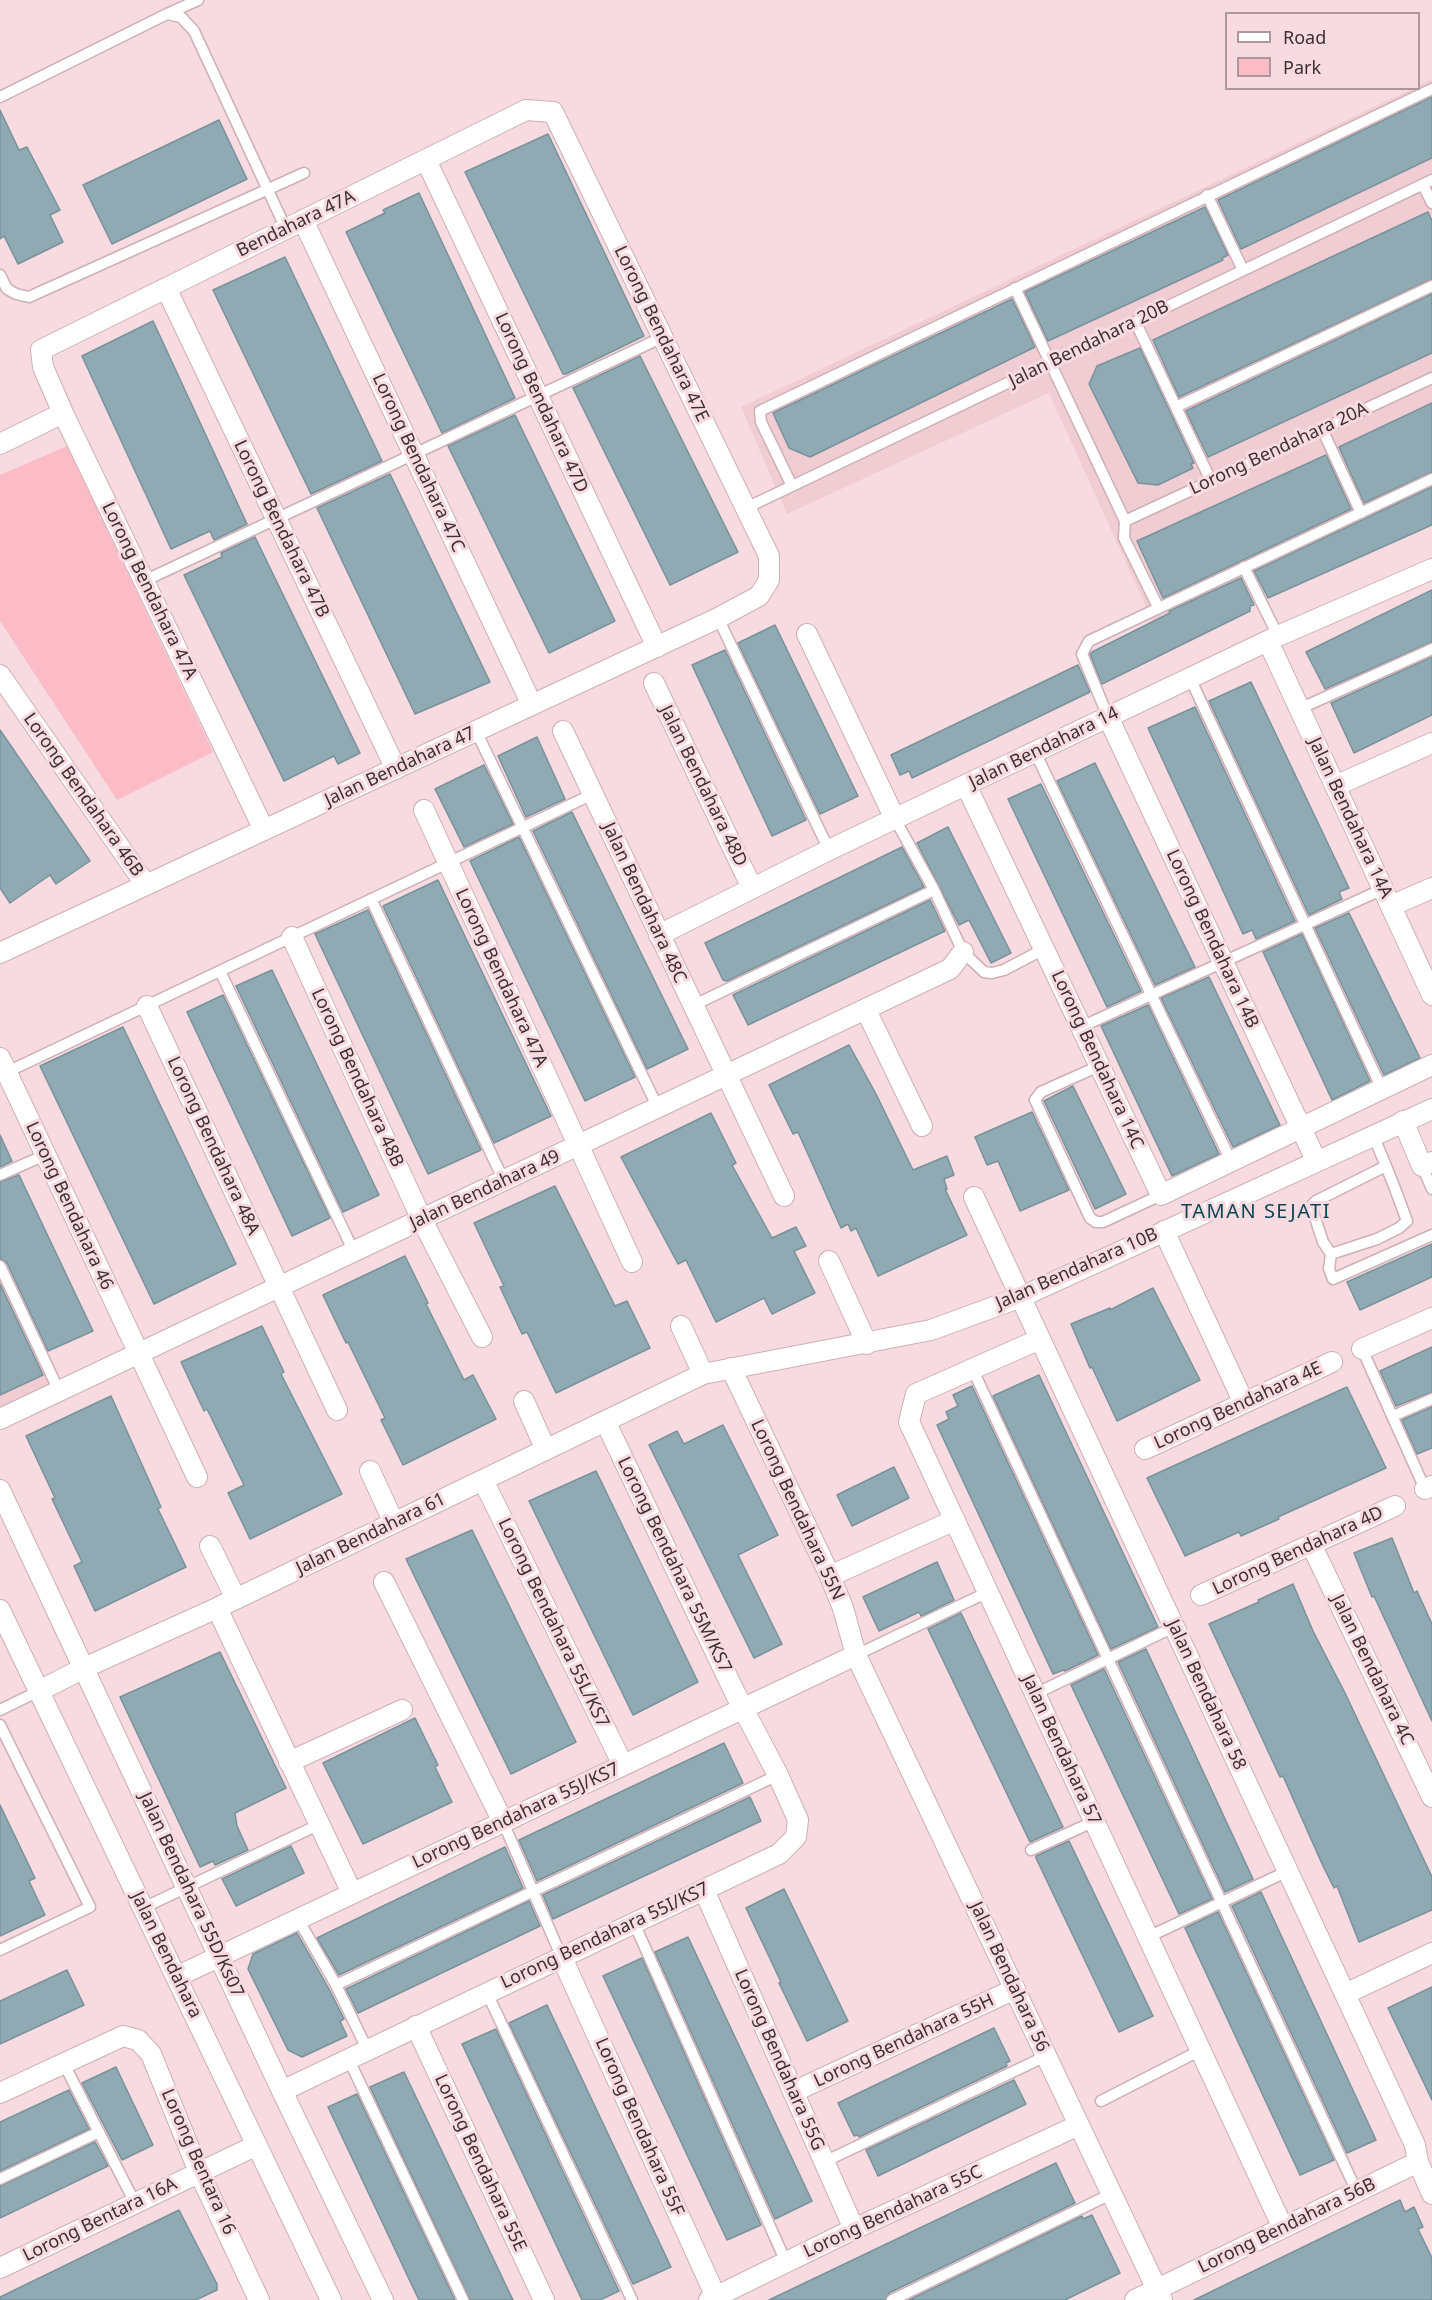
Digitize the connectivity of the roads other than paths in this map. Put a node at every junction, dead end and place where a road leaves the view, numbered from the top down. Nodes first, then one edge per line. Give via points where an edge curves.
1 (198, 0) edge
2 (167, 14) junction
3 (1432, 89) edge
4 (0, 97) edge
5 (553, 112) joint
6 (426, 160) junction
7 (304, 173) dead end
8 (1427, 182) edge
9 (267, 188) junction
10 (1207, 195) junction
11 (1432, 203) edge
12 (295, 225) junction
13 (1243, 270) junction
14 (0, 275) edge
15 (1432, 286) edge
16 (166, 288) junction
17 (1015, 288) junction
18 (1136, 322) junction
19 (663, 337) junction
20 (41, 350) joint
21 (1052, 362) junction
22 (1432, 378) edge
23 (538, 396) junction
24 (1176, 407) junction
25 (63, 413) junction
26 (1322, 429) junction
27 (0, 444) edge
28 (414, 454) junction
29 (1432, 479) edge
30 (1211, 481) junction
31 (792, 486) junction
32 (746, 508) junction
33 (1361, 513) junction
34 (276, 519) junction
35 (1125, 521) junction
36 (770, 556) joint
37 (1244, 567) junction
38 (1432, 569) edge
39 (144, 581) junction
40 (1158, 607) junction
41 (718, 618) junction
42 (807, 634) dead end
43 (1273, 638) junction
44 (657, 647) junction
45 (1432, 649) edge
46 (0, 675) edge
47 (1190, 678) junction
48 (654, 683) dead end
49 (532, 705) junction
50 (1299, 709) junction
51 (1108, 717) junction
52 (476, 731) junction
53 (563, 731) dead end
54 (1432, 743) edge
55 (1035, 752) junction
56 (396, 769) junction
57 (966, 785) junction
58 (1335, 786) junction
59 (593, 794) junction
60 (424, 810) dead end
61 (895, 819) junction
62 (522, 828) junction
63 (264, 830) junction
64 (829, 850) junction
65 (449, 862) junction
66 (146, 885) junction
67 (752, 888) junction
68 (1432, 888) edge
69 (934, 890) junction
70 (1387, 897) junction
71 (371, 899) junction
72 (1306, 924) junction
73 (659, 935) junction
74 (292, 937) junction
75 (1044, 949) junction
76 (0, 952) edge
77 (963, 952) junction
78 (1223, 962) junction
79 (220, 971) junction
80 (1427, 972) edge
81 (1151, 995) junction
82 (1432, 995) edge
83 (147, 1006) junction
84 (692, 1006) junction
85 (866, 1010) junction
86 (1081, 1027) junction
87 (3, 1065) edge
88 (1432, 1065) edge
89 (1099, 1066) junction
90 (726, 1076) junction
91 (1382, 1089) junction
92 (658, 1108) junction
93 (1432, 1109) edge
94 (1403, 1121) junction
95 (922, 1126) dead end
96 (1301, 1128) junction
97 (1373, 1135) junction
98 (578, 1146) junction
99 (45, 1155) junction
100 (1316, 1160) junction
101 (1231, 1161) junction
102 (1427, 1164) edge
103 (1386, 1166) junction
104 (0, 1175) edge
105 (504, 1181) junction
106 (1432, 1189) edge
107 (1161, 1195) junction
108 (784, 1196) dead end
109 (974, 1197) dead end
110 (422, 1220) junction
111 (1164, 1231) junction
112 (1432, 1235) edge
113 (354, 1252) junction
114 (1331, 1254) junction
115 (828, 1261) dead end
116 (632, 1262) dead end
117 (0, 1266) edge
118 (280, 1287) junction
119 (1021, 1297) junction
120 (1432, 1318) edge
121 (681, 1326) dead end
122 (482, 1337) dead end
123 (1040, 1339) junction
124 (867, 1344) junction
125 (1362, 1349) joint
126 (138, 1354) junction
127 (1332, 1362) dead end
128 (730, 1368) junction
129 (972, 1368) junction
130 (703, 1374) junction
131 (59, 1391) junction
132 (1432, 1399) edge
133 (524, 1401) dead end
134 (1244, 1403) junction
135 (337, 1410) dead end
136 (1393, 1416) junction
137 (0, 1419) edge
138 (606, 1421) junction
139 (1145, 1449) dead end
140 (546, 1450) junction
141 (370, 1471) dead end
142 (197, 1477) dead end
143 (483, 1480) junction
144 (1429, 1488) edge
145 (0, 1490) edge
146 (1395, 1506) dead end
147 (955, 1520) junction
148 (394, 1523) junction
149 (1311, 1544) junction
150 (210, 1546) dead end
151 (830, 1576) junction
152 (384, 1582) dead end
153 (988, 1593) junction
154 (1201, 1595) dead end
155 (236, 1599) junction
156 (217, 1608) junction
157 (0, 1610) edge
158 (1174, 1627) junction
159 (856, 1655) junction
160 (1108, 1659) junction
161 (84, 1668) junction
162 (39, 1691) junction
163 (1035, 1694) junction
164 (743, 1708) junction
165 (0, 1710) edge
166 (402, 1710) dead end
167 (0, 1725) edge
168 (289, 1762) junction
169 (623, 1765) junction
170 (778, 1774) junction
171 (1432, 1797) edge
172 (1095, 1821) junction
173 (503, 1822) junction
174 (318, 1825) junction
175 (1031, 1850) dead end
176 (1288, 1871) junction
177 (188, 1887) junction
178 (704, 1890) junction
179 (533, 1891) junction
180 (351, 1893) junction
181 (1221, 1902) junction
182 (143, 1908) junction
183 (298, 1919) junction
184 (634, 1923) junction
185 (1148, 1936) junction
186 (0, 1950) edge
187 (1432, 1953) edge
188 (219, 1956) junction
189 (562, 1958) junction
190 (176, 1977) junction
191 (336, 1985) junction
192 (1014, 1989) junction
193 (487, 1993) junction
194 (1345, 1994) junction
195 (416, 2026) junction
196 (367, 2049) junction
197 (1201, 2050) junction
198 (1046, 2056) junction
199 (348, 2058) junction
200 (64, 2064) junction
201 (282, 2091) junction
202 (793, 2092) junction
203 (0, 2093) edge
204 (1101, 2101) dead end
205 (1079, 2126) junction
206 (99, 2132) junction
207 (257, 2145) junction
208 (1422, 2148) edge
209 (824, 2162) junction
210 (200, 2172) junction
211 (0, 2179) edge
212 (1357, 2192) junction
213 (1111, 2194) junction
214 (1432, 2194) edge
215 (135, 2203) junction
216 (1283, 2228) junction
217 (854, 2229) junction
218 (786, 2262) junction
219 (0, 2268) edge
220 (1159, 2295) edge
221 (908, 2296) edge
222 (712, 2298) edge
223 (259, 2300) edge
224 (331, 2300) edge
225 (383, 2300) edge
226 (463, 2300) edge
227 (544, 2300) edge
228 (632, 2300) edge
229 (892, 2300) edge
230 (1135, 2300) edge

1 - 2 lane
2 - 4 lane
2 - 9 lane via 181,17 194,31
3 - 10 lane
5 - 6 street, Bendahara 47A via 526,110
5 - 19 street, Lorong Bendahara 47E
6 - 12 street, Bendahara 47A
6 - 23 street, Lorong Bendahara 47D
7 - 9 lane
8 - 11 lane
8 - 13 lane, Jalan Bendahara 20B
9 - 12 lane
9 - 14 lane via 29,297 7,289
10 - 13 lane
10 - 17 lane
12 - 16 street, Bendahara 47A
12 - 28 street, Lorong Bendahara 47C
13 - 18 lane, Jalan Bendahara 20B
15 - 24 lane
16 - 20 street, Bendahara 47A
16 - 34 street, Lorong Bendahara 47B
17 - 21 lane
17 - 31 lane via 760,411 761,422
18 - 21 lane, Jalan Bendahara 20B
18 - 24 lane
19 - 23 lane
19 - 32 street, Lorong Bendahara 47E
20 - 25 street, Lorong Bendahara 47A via 43,367
21 - 31 lane, Jalan Bendahara 20B
21 - 35 lane
22 - 26 lane, Lorong Bendahara 20A
23 - 28 lane
23 - 44 street, Lorong Bendahara 47D
24 - 30 lane
25 - 27 street
25 - 39 street, Lorong Bendahara 47A
26 - 30 lane, Lorong Bendahara 20A
26 - 33 lane
28 - 34 lane
28 - 49 street, Lorong Bendahara 47C
29 - 33 lane
30 - 35 lane, Lorong Bendahara 20A
31 - 32 lane, Jalan Bendahara 20B
32 - 36 street, Lorong Bendahara 47E
33 - 37 lane
34 - 39 lane
34 - 56 street, Lorong Bendahara 47B
35 - 40 lane via 1124,538
36 - 41 street, Jalan Bendahara 47 via 769,580 759,596
37 - 40 lane
37 - 43 lane
38 - 43 street, Jalan Bendahara 14
39 - 63 street, Lorong Bendahara 47A
40 - 51 lane via 1084,647 1082,654
41 - 44 street, Jalan Bendahara 47
41 - 64 lane
42 - 61 street
43 - 47 street, Jalan Bendahara 14
43 - 50 street, Jalan Bendahara 14A
44 - 49 street, Jalan Bendahara 47
45 - 50 lane
46 - 66 street, Lorong Bendahara 46B
47 - 51 street, Jalan Bendahara 14
47 - 72 lane
48 - 67 street, Jalan Bendahara 48D
49 - 52 street, Jalan Bendahara 47
50 - 58 street, Jalan Bendahara 14A
51 - 55 street, Jalan Bendahara 14
51 - 78 street, Lorong Bendahara 14B
52 - 56 street, Jalan Bendahara 47
52 - 62 lane
53 - 59 street, Jalan Bendahara 48C
54 - 58 street
55 - 57 street, Jalan Bendahara 14
55 - 81 lane
56 - 63 street, Jalan Bendahara 47
57 - 61 street, Jalan Bendahara 14
57 - 75 street, Lorong Bendahara 14C
58 - 70 street, Jalan Bendahara 14A
59 - 62 lane
59 - 73 street, Jalan Bendahara 48C
60 - 65 street, Lorong Bendahara 47A
61 - 64 street, Jalan Bendahara 14
61 - 69 lane
62 - 65 lane
62 - 92 lane
63 - 66 street, Jalan Bendahara 47
64 - 67 street, Jalan Bendahara 14
65 - 71 lane
65 - 98 street, Lorong Bendahara 47A
66 - 76 street, Jalan Bendahara 47
67 - 73 street, Jalan Bendahara 14
68 - 70 street
69 - 77 lane
69 - 84 lane
70 - 72 lane
70 - 80 street, Jalan Bendahara 14A
71 - 74 lane
71 - 105 lane
72 - 78 lane
72 - 91 lane
73 - 84 street, Jalan Bendahara 48C
74 - 79 lane
74 - 110 street, Lorong Bendahara 48B
75 - 77 lane via 992,973 984,972
75 - 86 street, Lorong Bendahara 14C
77 - 85 street, Jalan Bendahara 49 via 950,969
78 - 81 lane
78 - 96 street, Lorong Bendahara 14B
79 - 83 lane
79 - 113 lane
80 - 82 street, Jalan Bendahara 14A
81 - 86 lane
81 - 101 lane
83 - 87 lane
83 - 118 street, Lorong Bendahara 48A
84 - 90 street, Jalan Bendahara 48C
85 - 90 street, Jalan Bendahara 49
85 - 95 street
86 - 89 street, Lorong Bendahara 14C
87 - 99 street, Lorong Bendahara 46
88 - 91 street
89 - 107 street, Lorong Bendahara 14C
89 - 107 lane via 1041,1092 1035,1100 1090,1218 1103,1222
90 - 92 street, Jalan Bendahara 49
90 - 108 street, Jalan Bendahara 48C
91 - 96 street
92 - 98 street, Jalan Bendahara 49
93 - 94 street, Jalan Bendahara 10B
94 - 97 street, Jalan Bendahara 10B
94 - 102 street
96 - 100 street, Lorong Bendahara 14B
96 - 101 street
97 - 100 street, Jalan Bendahara 10B
97 - 103 lane
98 - 105 street, Jalan Bendahara 49
98 - 116 street, Lorong Bendahara 47A
99 - 104 lane
99 - 126 street, Lorong Bendahara 46
100 - 111 street, Jalan Bendahara 10B
101 - 107 street
102 - 106 lane
103 - 114 lane via 1311,1206
103 - 114 lane via 1407,1221 1377,1239
105 - 110 street, Jalan Bendahara 49
109 - 119 street, Jalan Bendahara 58
110 - 113 street, Jalan Bendahara 49
110 - 122 street, Lorong Bendahara 48B
111 - 119 street, Jalan Bendahara 10B
111 - 134 street
112 - 114 lane via 1333,1279 1329,1269
113 - 118 street, Jalan Bendahara 49
115 - 124 street
117 - 131 lane
118 - 126 street, Jalan Bendahara 49
118 - 135 street, Lorong Bendahara 48A
119 - 123 street, Jalan Bendahara 58
119 - 124 street, Jalan Bendahara 10B via 931,1330
120 - 125 street
121 - 130 street
123 - 129 street, Jalan Bendahara 57
123 - 158 street, Jalan Bendahara 58
124 - 128 street, Jalan Bendahara 10B
125 - 136 lane
126 - 131 street, Jalan Bendahara 49
126 - 142 street, Lorong Bendahara 46
127 - 134 street, Lorong Bendahara 4E
128 - 130 street, Jalan Bendahara 10B
128 - 151 street, Lorong Bendahara 55N
129 - 147 street, Jalan Bendahara 57 via 916,1394 909,1422
129 - 160 lane
130 - 138 street, Jalan Bendahara 61
131 - 137 street, Jalan Bendahara 49
132 - 136 lane
133 - 140 street
134 - 139 street, Lorong Bendahara 4E
136 - 144 lane
138 - 140 street, Jalan Bendahara 61
138 - 164 street, Lorong Bendahara 55M/KS7
140 - 143 street, Jalan Bendahara 61
141 - 148 street
143 - 148 street, Jalan Bendahara 61
143 - 169 street, Lorong Bendahara 55L/KS7
145 - 161 street, Jalan Bendahara 55D/Ks07
146 - 149 street, Lorong Bendahara 4D
147 - 151 street
147 - 153 street, Jalan Bendahara 57
148 - 155 street, Jalan Bendahara 61
149 - 154 street, Lorong Bendahara 4D
149 - 171 street, Jalan Bendahara 4C
150 - 155 street
151 - 159 street, Lorong Bendahara 55N
152 - 173 street
153 - 159 lane
153 - 163 street, Jalan Bendahara 57
155 - 156 street, Jalan Bendahara 61
156 - 161 street, Jalan Bendahara 61
156 - 168 street
157 - 162 street, Jalan Bendahara
158 - 160 lane
158 - 176 street, Jalan Bendahara 58
159 - 164 street, Lorong Bendahara 55J/KS7
159 - 192 street, Jalan Bendahara 56
160 - 163 lane
160 - 181 lane
161 - 162 street, Jalan Bendahara 61
161 - 177 street, Jalan Bendahara 55D/Ks07
162 - 165 lane
162 - 182 street, Jalan Bendahara
163 - 172 street, Jalan Bendahara 57
164 - 169 street, Lorong Bendahara 55J/KS7
164 - 170 street, Lorong Bendahara 55I/KS7
166 - 168 street
167 - 186 lane via 90,1907
168 - 174 street
169 - 173 street, Lorong Bendahara 55J/KS7
170 - 178 street, Lorong Bendahara 55I/KS7 via 798,1820 796,1838 779,1854
170 - 179 lane
172 - 175 lane
172 - 185 street, Jalan Bendahara 57
173 - 179 lane
173 - 180 street, Lorong Bendahara 55J/KS7
174 - 177 lane
174 - 180 street
176 - 181 lane
176 - 194 street, Jalan Bendahara 58
177 - 182 lane
177 - 188 street, Jalan Bendahara 55D/Ks07
178 - 184 street, Lorong Bendahara 55I/KS7
178 - 202 street, Lorong Bendahara 55G
179 - 189 lane
179 - 191 lane
180 - 183 street, Lorong Bendahara 55J/KS7
181 - 185 lane
181 - 212 lane
182 - 190 street, Jalan Bendahara
183 - 188 street, Lorong Bendahara 55J/KS7
183 - 191 lane
184 - 189 street, Lorong Bendahara 55I/KS7
184 - 218 lane
185 - 197 street, Jalan Bendahara 57
187 - 194 street
188 - 190 street, Lorong Bendahara 55J/KS7
188 - 201 street, Jalan Bendahara 55D/Ks07
189 - 193 street, Lorong Bendahara 55I/KS7
189 - 222 street, Lorong Bendahara 55F
190 - 207 street, Jalan Bendahara
191 - 196 lane
192 - 198 street, Jalan Bendahara 56
192 - 202 street, Lorong Bendahara 55H
193 - 195 street, Lorong Bendahara 55I/KS7
193 - 228 lane
194 - 208 street, Jalan Bendahara 58
195 - 196 street, Lorong Bendahara 55I/KS7
195 - 227 street, Lorong Bendahara 55E
196 - 199 street, Lorong Bendahara 55I/KS7
197 - 204 lane
197 - 216 street, Jalan Bendahara 57
198 - 205 street, Jalan Bendahara 56
198 - 209 lane
199 - 201 street, Lorong Bendahara 55I/KS7
199 - 226 lane
200 - 203 street
200 - 206 lane
200 - 210 street, Lorong Bentara 16 via 123,2036 138,2040 151,2054
201 - 225 street, Jalan Bendahara 55D/Ks07
202 - 209 street, Lorong Bendahara 55G
205 - 213 street, Jalan Bendahara 56
205 - 217 street, Lorong Bendahara 55C
206 - 211 lane
206 - 215 lane
207 - 210 street, Lorong Bentara 16A
207 - 224 street, Jalan Bendahara
208 - 212 street, Lorong Bendahara 56B
208 - 214 street, Jalan Bendahara 58
209 - 217 street, Lorong Bendahara 55G
210 - 215 street, Lorong Bentara 16A
210 - 223 street, Lorong Bentara 16
212 - 216 street, Lorong Bendahara 56B
213 - 220 street, Jalan Bendahara 56
213 - 221 lane
215 - 219 street, Lorong Bentara 16A
216 - 220 street, Lorong Bendahara 56B
217 - 218 street, Lorong Bendahara 55C
218 - 222 street, Lorong Bendahara 55C
220 - 230 street, Lorong Bendahara 56B
221 - 229 lane

